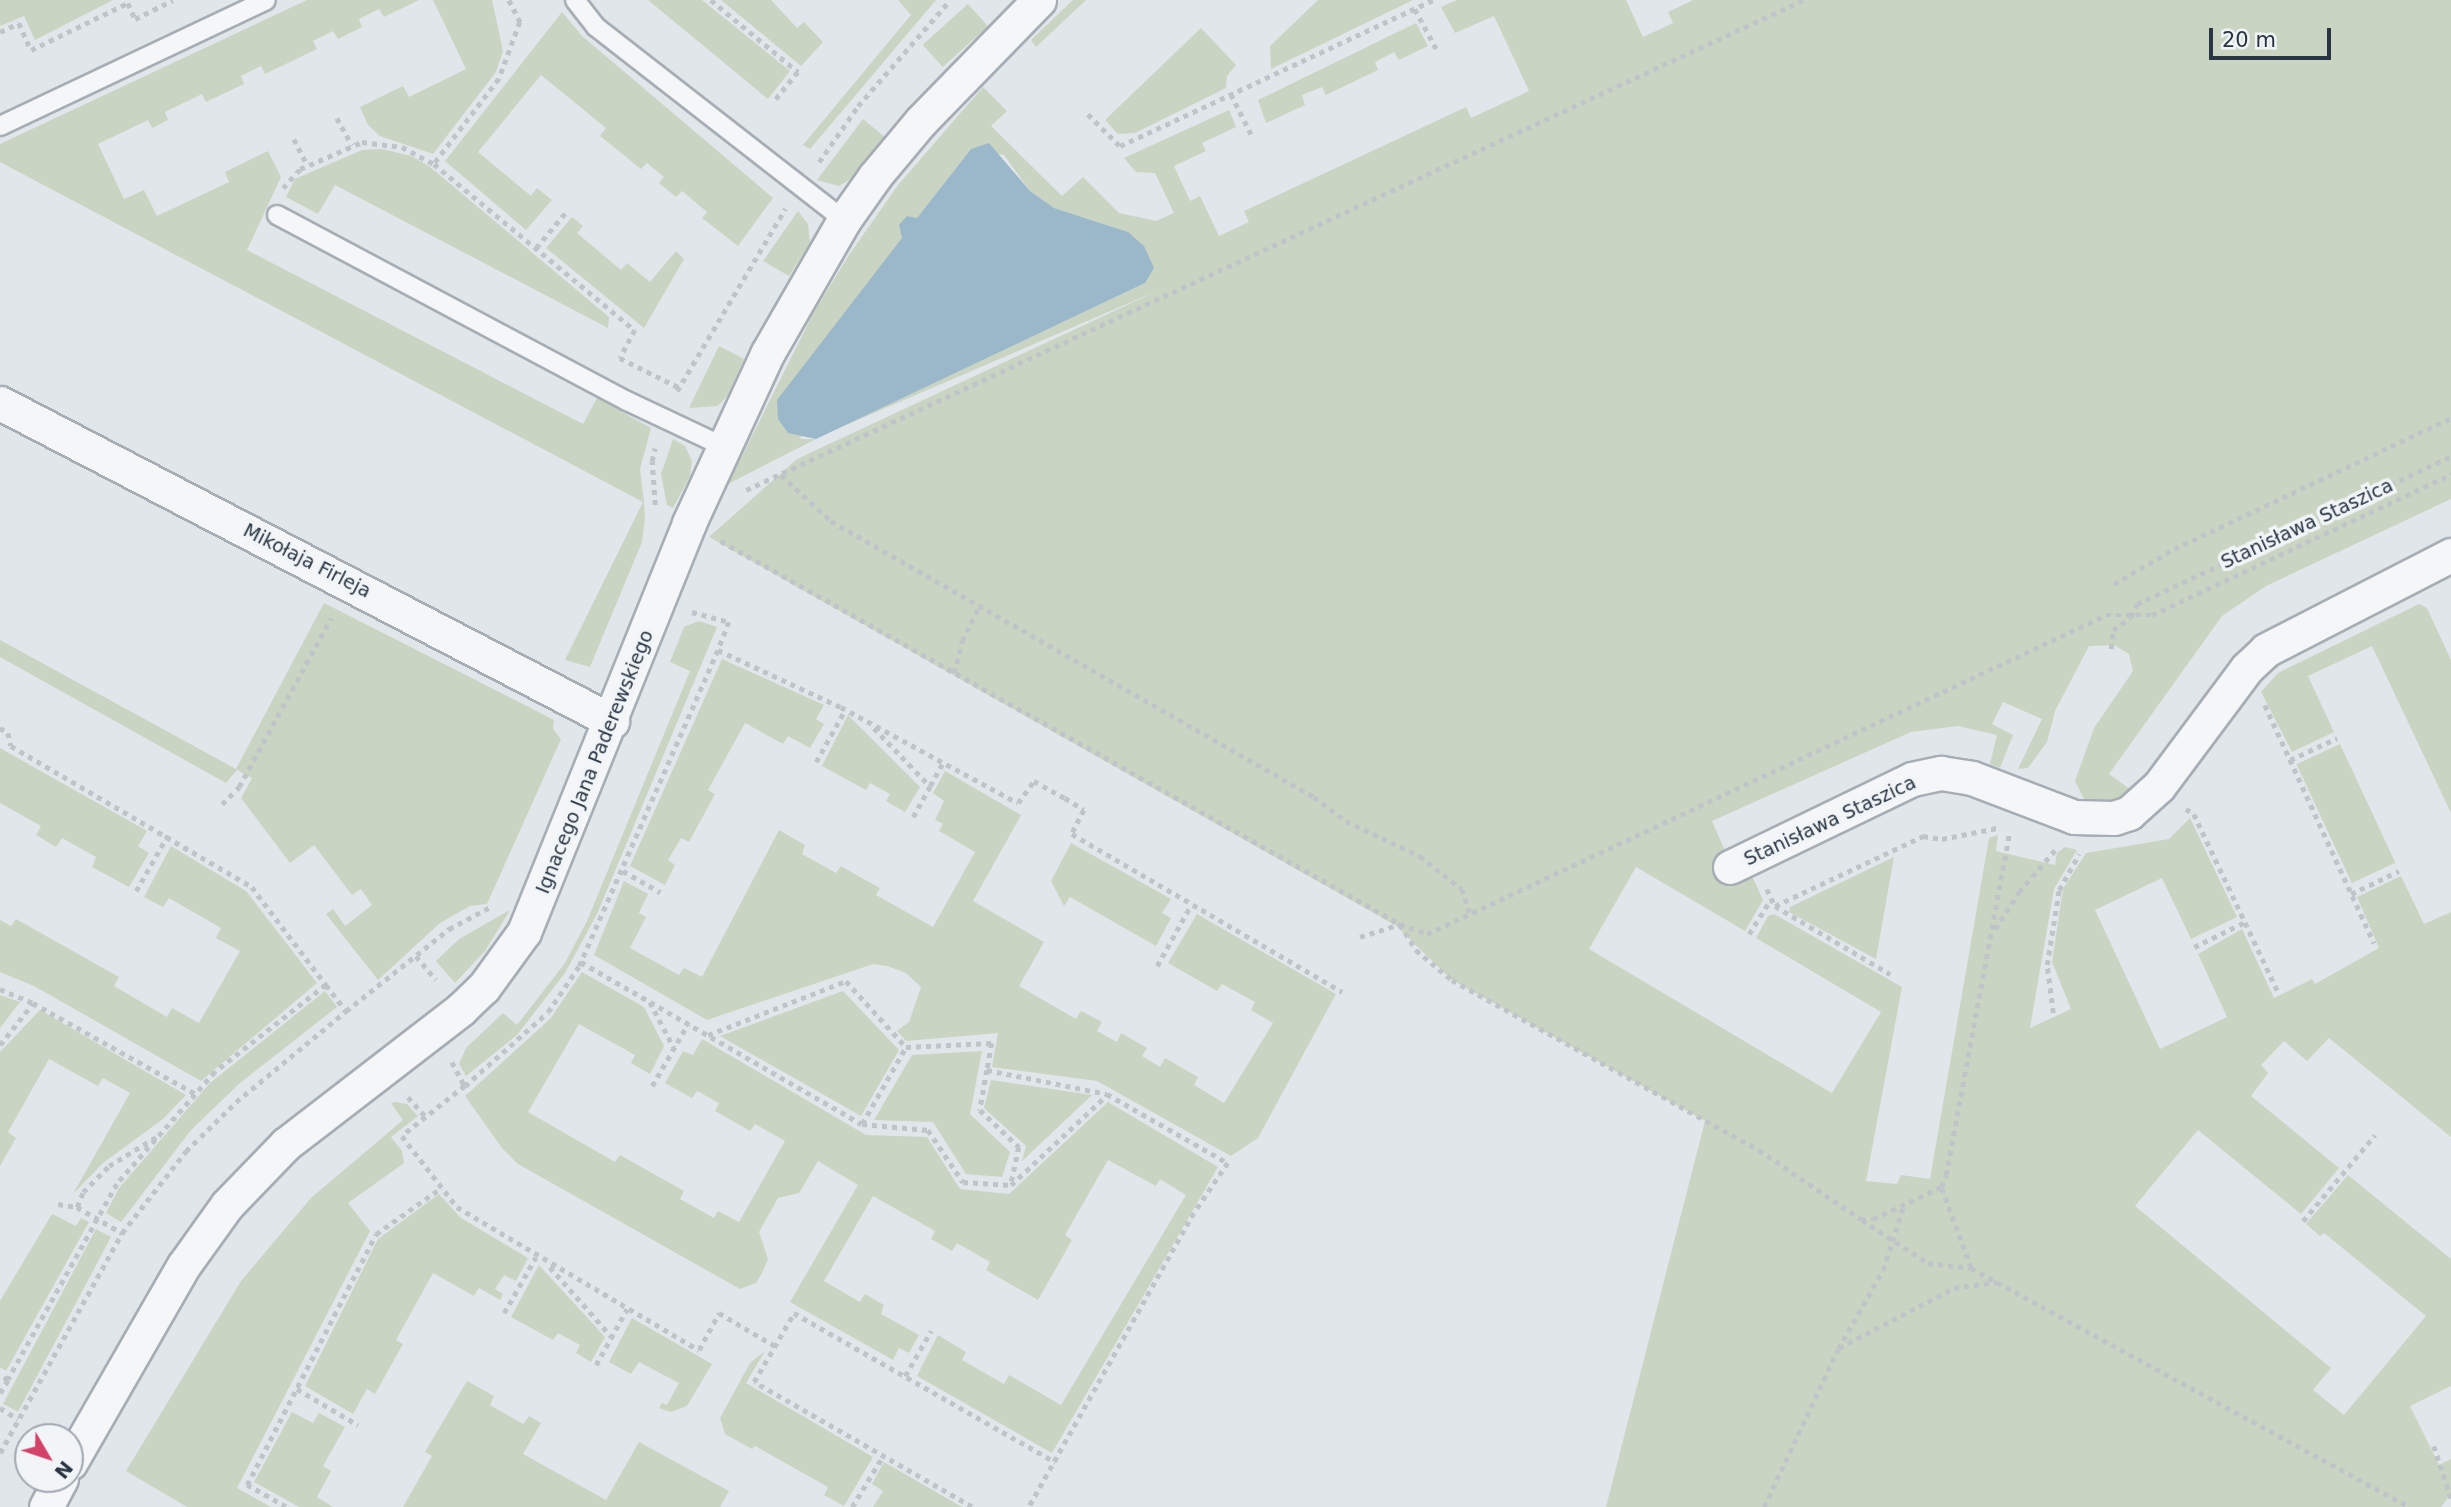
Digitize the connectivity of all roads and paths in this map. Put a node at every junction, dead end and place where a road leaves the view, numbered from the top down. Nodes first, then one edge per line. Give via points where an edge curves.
1 (173, 0) edge
2 (266, 0) edge
3 (509, 0) edge
4 (575, 0) edge
5 (711, 0) edge
6 (1039, 0) edge
7 (1802, 0) edge
8 (947, 1) edge
9 (1429, 1) edge
10 (1415, 9) junction
11 (0, 32) edge
12 (1437, 50) dead end
13 (1231, 94) junction
14 (774, 102) dead end
15 (1088, 114) dead end
16 (337, 118) dead end
17 (0, 126) edge
18 (1253, 138) dead end
19 (294, 139) dead end
20 (352, 145) junction
21 (434, 164) junction
22 (307, 165) junction
23 (801, 187) junction
24 (280, 193) dead end
25 (566, 212) dead end
26 (277, 215) dead end
27 (844, 220) junction
28 (536, 248) junction
29 (678, 387) junction
30 (0, 403) edge
31 (2451, 418) edge
32 (664, 420) junction
33 (722, 446) junction
34 (2451, 456) edge
35 (2451, 474) edge
36 (781, 475) junction
37 (742, 493) dead end
38 (655, 508) dead end
39 (689, 523) junction
40 (2451, 555) edge
41 (350, 583) junction
42 (2114, 584) dead end
43 (980, 604) junction
44 (2110, 615) junction
45 (2131, 617) junction
46 (2113, 631) junction
47 (647, 633) junction
48 (2111, 649) dead end
49 (718, 650) junction
50 (954, 673) junction
51 (2263, 700) dead end
52 (845, 710) junction
53 (612, 721) junction
54 (868, 722) junction
55 (0, 728) edge
56 (2337, 738) dead end
57 (2290, 760) junction
58 (816, 762) dead end
59 (942, 764) junction
60 (930, 786) junction
61 (2177, 803) dead end
62 (222, 804) dead end
63 (913, 817) dead end
64 (2010, 831) dead end
65 (2084, 831) junction
66 (168, 835) junction
67 (1942, 839) dead end
68 (1741, 862) joint
69 (2399, 870) dead end
70 (623, 872) junction
71 (136, 891) dead end
72 (660, 892) dead end
73 (2351, 894) junction
74 (1772, 898) junction
75 (497, 902) dead end
76 (1191, 905) junction
77 (1775, 906) junction
78 (1470, 913) junction
79 (2245, 922) junction
80 (1399, 925) junction
81 (1992, 933) junction
82 (1749, 934) dead end
83 (1360, 937) dead end
84 (2374, 943) dead end
85 (2194, 947) dead end
86 (581, 962) junction
87 (1157, 966) dead end
88 (1890, 974) dead end
89 (326, 985) junction
90 (0, 989) edge
91 (1342, 992) dead end
92 (2278, 992) dead end
93 (649, 1002) junction
94 (33, 1003) junction
95 (346, 1011) junction
96 (2053, 1013) dead end
97 (688, 1024) junction
98 (708, 1035) junction
99 (0, 1045) edge
100 (906, 1047) junction
101 (674, 1048) junction
102 (987, 1070) junction
103 (465, 1086) dead end
104 (652, 1086) dead end
105 (196, 1094) junction
106 (1107, 1094) junction
107 (862, 1125) junction
108 (162, 1134) junction
109 (2375, 1135) dead end
110 (402, 1136) dead end
111 (1011, 1185) junction
112 (1941, 1187) junction
113 (440, 1188) junction
114 (58, 1204) dead end
115 (1905, 1204) junction
116 (77, 1207) junction
117 (99, 1218) junction
118 (1861, 1219) junction
119 (2302, 1221) dead end
120 (122, 1233) junction
121 (1893, 1240) junction
122 (536, 1257) junction
123 (547, 1263) junction
124 (1971, 1268) junction
125 (1997, 1282) junction
126 (627, 1309) junction
127 (505, 1313) dead end
128 (931, 1331) dead end
129 (612, 1337) junction
130 (775, 1346) junction
131 (1838, 1349) junction
132 (596, 1365) dead end
133 (0, 1376) edge
134 (905, 1376) junction
135 (8, 1380) junction
136 (297, 1389) junction
137 (0, 1393) edge
138 (0, 1408) edge
139 (18, 1419) junction
140 (358, 1425) dead end
141 (84, 1439) edge
142 (2434, 1446) dead end
143 (0, 1452) edge
144 (883, 1456) junction
145 (1055, 1462) junction
146 (2451, 1498) edge
147 (286, 1507) edge
148 (852, 1507) edge
149 (972, 1507) edge
150 (1030, 1507) edge
151 (1764, 1507) edge
152 (2410, 1507) edge

1 - 11 path via 135,19 128,3 31,50 19,23
2 - 17 lane
3 - 21 path via 520,22 499,79
4 - 23 lane via 596,27
5 - 14 path via 798,72
6 - 27 street, Ignacego Jana Paderewskiego via 921,121
7 - 36 path
8 - 23 path via 858,106
9 - 10 path
10 - 12 path
10 - 13 path
13 - 15 path via 1120,146
13 - 18 path
16 - 20 path
19 - 22 path
20 - 21 path via 402,146
20 - 22 path
21 - 28 path
22 - 24 path via 289,177
23 - 27 lane
23 - 29 path
25 - 28 path
26 - 32 lane
27 - 33 street, Ignacego Jana Paderewskiego via 767,354
28 - 29 path via 635,330 620,358
29 - 32 path
30 - 41 street, Mikołaja Firleja
31 - 42 path via 2174,549
32 - 33 lane
32 - 38 path via 652,461
33 - 39 street, Ignacego Jana Paderewskiego
34 - 45 path, Stanisława Staszica via 2137,604
35 - 45 path via 2152,615
36 - 37 path
36 - 43 path via 831,521
39 - 47 street, Ignacego Jana Paderewskiego
39 - 50 path
40 - 65 street, Stanisława Staszica via 2266,650 2142,803
41 - 53 street, Mikołaja Firleja
41 - 62 path via 239,787
43 - 50 path via 962,641
43 - 78 path via 1314,797 1346,821 1420,856 1461,889
44 - 45 path
44 - 46 path
44 - 78 path
45 - 46 path, Stanisława Staszica
46 - 48 path
47 - 49 path via 671,641 683,616 704,613 729,622
47 - 53 street, Ignacego Jana Paderewskiego
49 - 52 path
49 - 70 path
50 - 80 path
51 - 57 path
52 - 54 path
52 - 58 path
53 - 141 street, Ignacego Jana Paderewskiego via 540,899 504,963 461,1009 286,1144 227,1205 184,1265
54 - 59 path
54 - 60 path
55 - 66 path via 8,733 11,747
56 - 57 path
57 - 73 path
59 - 60 path
59 - 76 path via 1018,803 1034,781 1065,798 1084,810 1072,834
60 - 63 path
61 - 79 path via 2194,814
64 - 81 path
65 - 68 street, Stanisława Staszica via 1972,778 1941,773 1912,779
65 - 81 path via 2019,892
65 - 96 path via 2059,890 2047,965
66 - 71 path
66 - 89 path via 252,887
67 - 77 path via 1923,836
68 - 74 path
69 - 73 path
70 - 72 path
70 - 86 path
73 - 84 path
74 - 77 path
74 - 82 path
75 - 95 path via 449,929
76 - 87 path
76 - 91 path
77 - 88 path
78 - 80 path via 1426,933
79 - 85 path
79 - 92 path
80 - 83 path
80 - 118 path via 1416,950 1452,980 1759,1150
81 - 112 path
86 - 93 path
86 - 103 path via 548,1012
89 - 95 path
89 - 105 path via 215,1072
90 - 94 path
93 - 97 path
93 - 101 path
94 - 99 path
94 - 105 path
95 - 120 path via 206,1132
97 - 98 path
97 - 101 path
98 - 100 path via 846,981
98 - 107 path
100 - 102 path via 992,1043
100 - 107 path
101 - 104 path
102 - 106 path
102 - 111 path via 979,1110 1019,1147
105 - 108 path
106 - 111 path
106 - 145 path via 1228,1163 1194,1213
107 - 111 path via 928,1130 963,1182
108 - 116 path via 109,1166 83,1192
108 - 117 path via 117,1184
109 - 119 path
110 - 113 path
112 - 115 path
112 - 124 path
113 - 122 path via 474,1221
113 - 136 path via 376,1234
114 - 116 path
115 - 118 path via 1872,1219
115 - 121 path via 1897,1216
116 - 117 path
117 - 120 path
117 - 135 path
118 - 121 path
120 - 139 path
121 - 124 path via 1928,1263
121 - 131 path via 1883,1270
122 - 123 path
122 - 127 path
123 - 126 path
123 - 129 path
124 - 125 path
125 - 131 path via 1954,1288
125 - 152 path
126 - 129 path
126 - 130 path via 699,1350 719,1313
128 - 134 path
129 - 132 path
130 - 134 path via 794,1312
130 - 144 path via 754,1382
131 - 151 path
133 - 135 path
134 - 145 path
135 - 137 path
136 - 140 path
136 - 147 path via 247,1485
138 - 139 path
139 - 143 path
142 - 146 path
144 - 148 path
144 - 149 path
145 - 150 path

